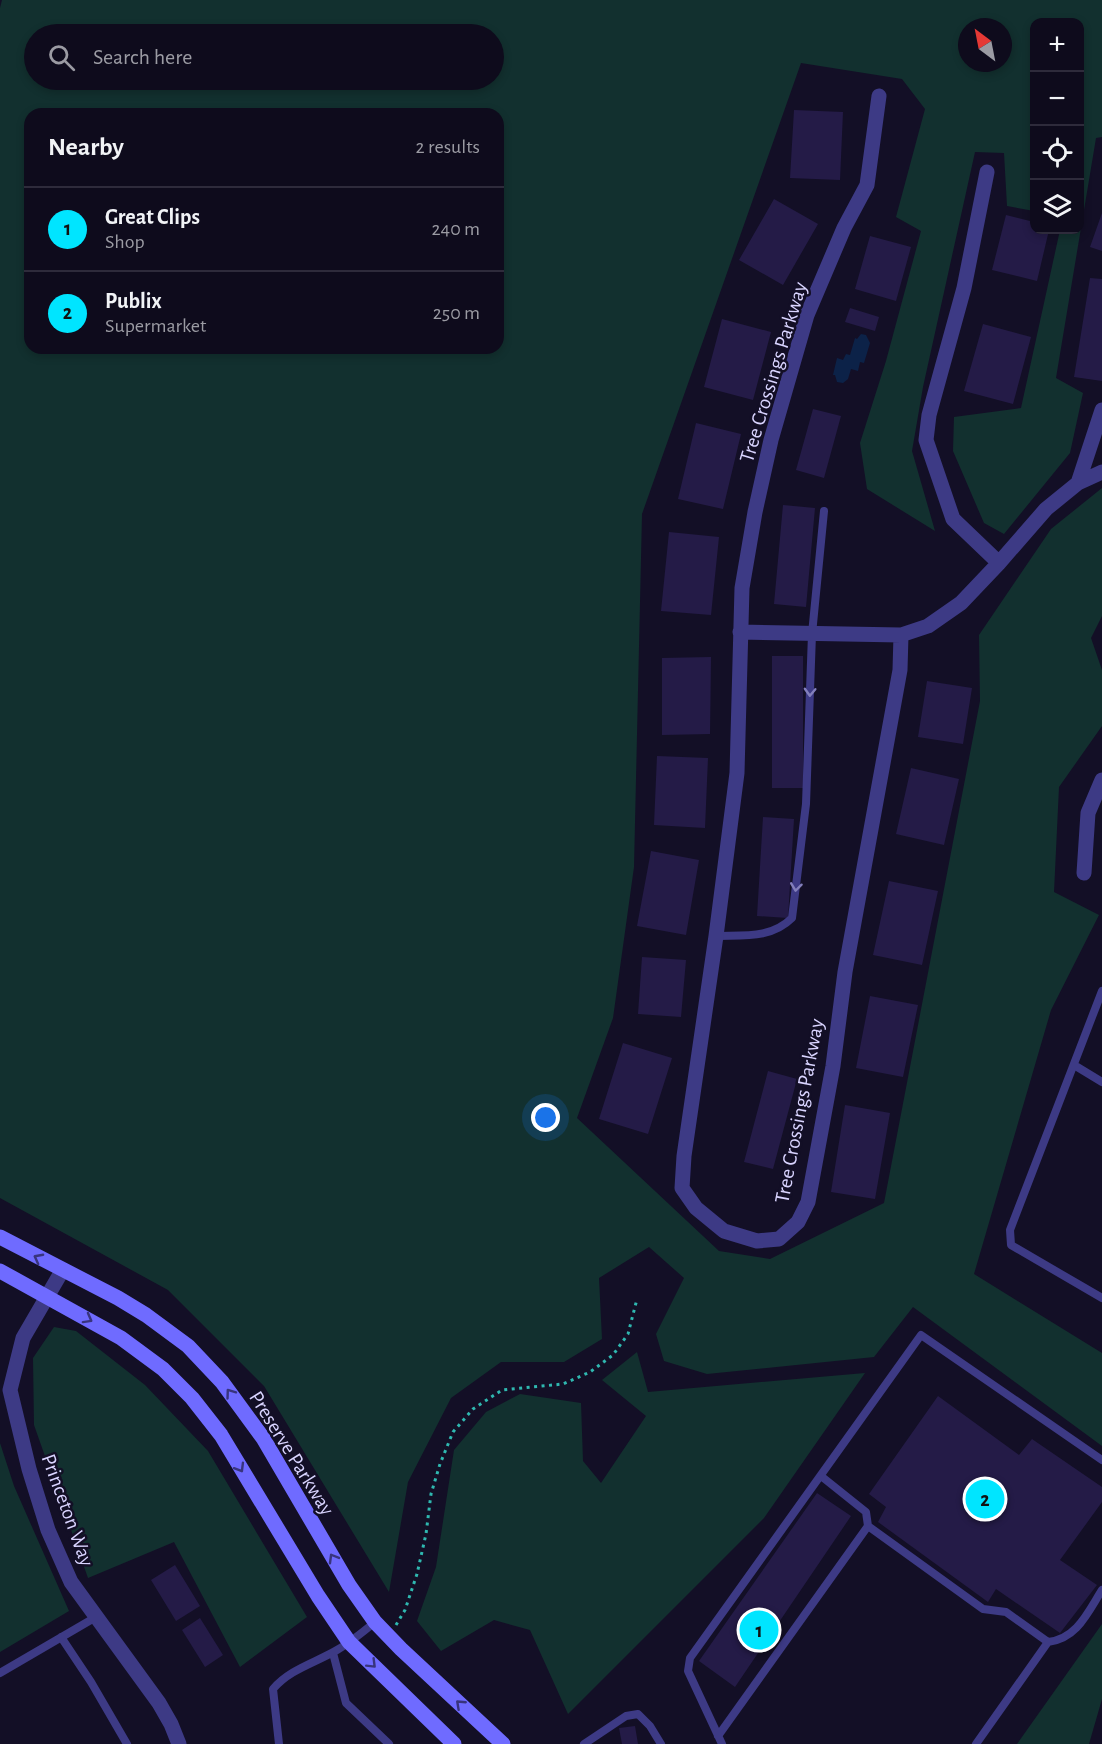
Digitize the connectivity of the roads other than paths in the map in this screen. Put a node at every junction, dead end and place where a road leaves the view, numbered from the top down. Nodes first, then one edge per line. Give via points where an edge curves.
1 (879, 96) dead end
2 (987, 172) dead end
3 (1102, 410) edge
4 (1102, 472) edge
5 (1078, 483) junction
6 (824, 511) dead end
7 (999, 563) junction
8 (740, 632) junction
9 (812, 634) junction
10 (901, 635) junction
11 (1102, 780) edge
12 (1084, 873) dead end
13 (716, 936) junction
14 (1102, 992) edge
15 (1074, 1065) junction
16 (1102, 1082) edge
17 (0, 1237) edge
18 (62, 1270) junction
19 (0, 1271) edge
20 (47, 1297) junction
21 (1102, 1298) edge
22 (1102, 1460) edge
23 (821, 1476) junction
24 (868, 1526) junction
25 (1102, 1590) edge
26 (96, 1617) junction
27 (375, 1622) junction
28 (61, 1637) junction
29 (349, 1642) junction
30 (1048, 1642) junction
31 (333, 1653) junction
32 (0, 1673) edge
33 (720, 1740) edge
34 (127, 1744) edge
35 (179, 1744) edge
36 (279, 1744) edge
37 (389, 1744) edge
38 (453, 1744) edge
39 (503, 1744) edge
40 (584, 1744) edge
41 (661, 1744) edge
42 (976, 1744) edge

1 - 8 street, Tree Crossings Parkway via 867,185 807,315 771,440 754,512
2 - 7 street via 964,288 929,415 926,440 953,519
3 - 5 street
4 - 5 street
5 - 7 street via 1046,509
6 - 9 lane
7 - 10 street via 952,609 928,626
8 - 9 street
8 - 13 street, Tree Crossings Parkway via 737,774
9 - 10 street
9 -> 13 lane via 806,804 792,918 783,928 763,935
10 - 13 street, Tree Crossings Parkway via 900,670 807,1202 798,1222 779,1239 757,1240 724,1232 696,1208 682,1188
11 - 12 street via 1088,813
14 - 15 lane
15 - 16 lane
15 - 21 lane via 1010,1230 1011,1245
18 -> 17 street, Preserve Parkway
18 - 20 street, Princeton Way
27 -> 18 street, Preserve Parkway via 263,1438 222,1382 188,1346 146,1315
19 - 20 street
20 - 26 street, Princeton Way via 23,1338 10,1390 48,1530 71,1582
20 -> 29 street via 122,1338 163,1369 192,1398 221,1435
22 - 23 lane via 921,1335
23 - 24 lane via 866,1512
23 - 33 lane via 687,1665
24 - 30 lane via 983,1610 1006,1612
24 - 33 lane
25 - 30 lane via 1073,1632 1059,1641
26 - 28 lane
26 - 35 street, Princeton Way via 159,1703
27 - 29 lane
39 -> 27 street, Preserve Parkway
28 - 32 lane
28 - 34 lane
29 - 31 lane
29 -> 38 street
30 - 42 lane
31 - 36 lane via 282,1679 273,1689
31 - 37 lane via 346,1703
40 - 41 lane via 626,1716 638,1714

